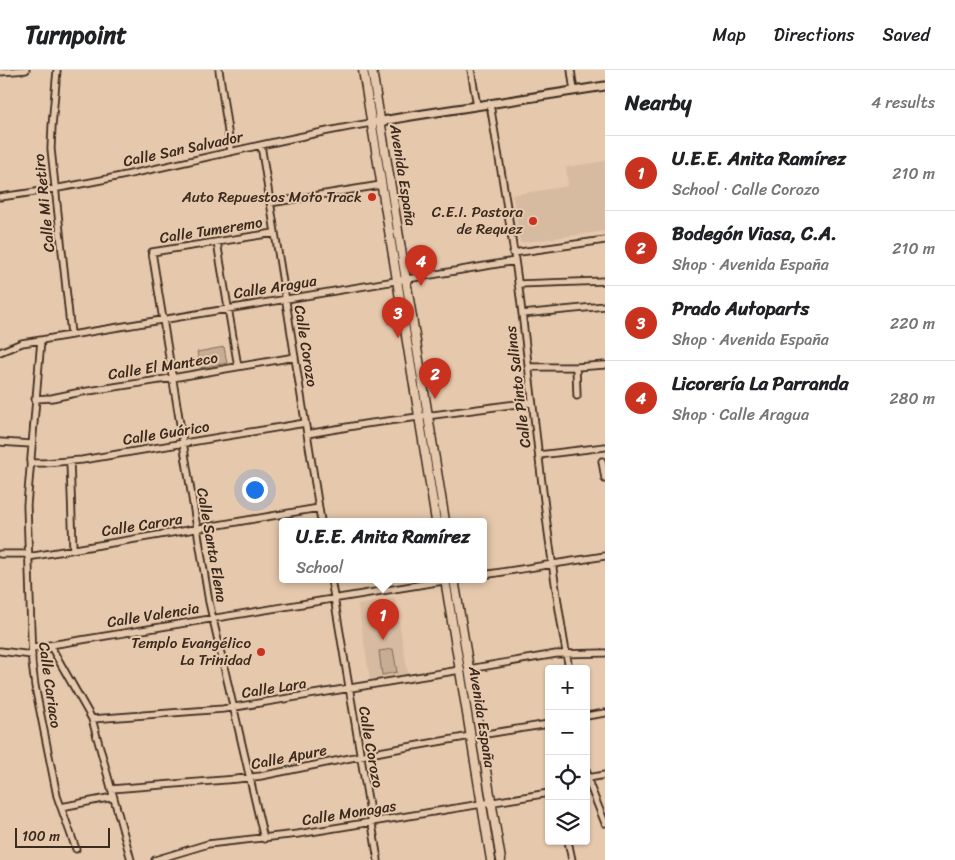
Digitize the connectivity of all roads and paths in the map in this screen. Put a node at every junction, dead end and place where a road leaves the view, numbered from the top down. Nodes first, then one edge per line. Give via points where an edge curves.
1 (26, 70) edge
2 (58, 70) edge
3 (219, 70) edge
4 (363, 70) edge
5 (372, 70) edge
6 (471, 70) edge
7 (571, 70) edge
8 (0, 72) edge
9 (605, 86) edge
10 (574, 91) junction
11 (490, 104) junction
12 (477, 106) junction
13 (380, 121) junction
14 (371, 123) junction
15 (261, 146) junction
16 (231, 152) junction
17 (381, 185) junction
18 (54, 188) junction
19 (0, 197) edge
20 (270, 203) junction
21 (274, 233) junction
22 (605, 240) edge
23 (217, 242) junction
24 (152, 252) joint
25 (513, 253) junction
26 (514, 261) junction
27 (406, 279) junction
28 (396, 280) junction
29 (605, 281) edge
30 (518, 284) junction
31 (285, 298) junction
32 (605, 306) edge
33 (228, 308) junction
34 (522, 314) junction
35 (163, 319) junction
36 (71, 334) junction
37 (40, 340) junction
38 (0, 352) edge
39 (295, 357) junction
40 (605, 365) edge
41 (238, 367) junction
42 (528, 367) junction
43 (576, 367) junction
44 (172, 378) junction
45 (577, 396) dead end
46 (35, 398) junction
47 (532, 402) junction
48 (428, 416) junction
49 (418, 417) junction
50 (305, 423) junction
51 (307, 434) junction
52 (0, 442) edge
53 (32, 444) junction
54 (182, 444) junction
55 (605, 447) edge
56 (539, 455) junction
57 (70, 461) junction
58 (602, 461) dead end
59 (30, 463) junction
60 (605, 479) edge
61 (319, 508) junction
62 (321, 518) edge
63 (435, 518) edge
64 (445, 518) edge
65 (197, 529) junction
66 (73, 549) junction
67 (0, 554) edge
68 (28, 556) junction
69 (605, 556) edge
70 (553, 564) junction
71 (487, 574) edge
72 (331, 583) edge
73 (427, 583) edge
74 (446, 583) edge
75 (456, 583) edge
76 (334, 599) junction
77 (213, 618) junction
78 (50, 645) junction
79 (0, 651) edge
80 (32, 652) junction
81 (566, 653) junction
82 (605, 653) edge
83 (568, 665) edge
84 (469, 668) junction
85 (460, 670) junction
86 (349, 689) junction
87 (233, 708) junction
88 (605, 713) edge
89 (590, 715) edge
90 (92, 719) junction
91 (545, 725) edge
92 (480, 735) junction
93 (471, 736) junction
94 (361, 756) junction
95 (605, 775) edge
96 (250, 777) junction
97 (590, 778) edge
98 (111, 789) junction
99 (590, 791) edge
100 (545, 794) edge
101 (113, 797) junction
102 (491, 802) junction
103 (482, 804) junction
104 (61, 807) junction
105 (371, 822) junction
106 (605, 823) edge
107 (264, 838) junction
108 (569, 845) edge
109 (76, 849) dead end
110 (131, 860) edge
111 (155, 860) edge
112 (378, 860) edge
113 (492, 860) edge
114 (501, 860) edge
115 (572, 860) edge

1 - 8 street
2 - 18 street, Calle Mi Retiro via 51,137
3 - 16 street
4 - 14 main road, Avenida España
5 - 13 main road, Avenida España
6 - 12 street
7 - 10 street
9 - 10 street
10 - 11 street
11 - 12 street
11 - 25 street, Calle Pinto Salinas
12 - 13 street
13 - 14 street
13 - 27 main road, Avenida España
14 - 15 street, Calle San Salvador
14 - 17 main road, Avenida España
15 - 16 street, Calle San Salvador
15 - 20 street, Calle Corozo
16 - 18 street, Calle San Salvador
17 - 20 street, Calle Tumeremo
17 - 28 main road, Avenida España
18 - 19 street, Calle San Salvador
18 - 36 street, Calle Mi Retiro
20 - 21 street, Calle Corozo
21 - 23 street, Calle Tumeremo
21 - 31 street, Calle Corozo
22 - 25 street
23 - 24 street, Calle Tumeremo
23 - 33 street
24 - 35 street, Calle Santa Elena
25 - 26 street, Calle Pinto Salinas
26 - 27 street, Calle Aragua
26 - 30 street, Calle Pinto Salinas
27 - 28 street, Calle Aragua
27 - 48 main road, Avenida España
28 - 31 street, Calle Aragua
28 - 49 main road, Avenida España
29 - 30 street
30 - 34 street, Calle Pinto Salinas
31 - 33 street, Calle Aragua
31 - 39 street, Calle Corozo
32 - 34 street
33 - 35 street, Calle Aragua
33 - 41 street
34 - 42 street, Calle Pinto Salinas
35 - 36 street, Calle Aragua
35 - 44 street, Calle Santa Elena
36 - 37 street, Calle Aragua
37 - 38 street, Calle Aragua
37 - 46 street, Calle Cariaco
39 - 41 street, Calle El Manteco
39 - 50 street, Calle Corozo
40 - 43 street
41 - 44 street, Calle El Manteco
42 - 43 street
42 - 47 street, Calle Pinto Salinas
43 - 45 street
44 - 46 street, Calle El Manteco
44 - 54 street, Calle Santa Elena
46 - 53 street, Calle Cariaco
47 - 48 street
47 - 56 street, Calle Pinto Salinas
48 - 49 street
48 - 64 main road, Avenida España
49 - 51 street
49 - 63 main road, Avenida España
50 - 51 street, Calle Corozo
50 - 54 street, Calle Guárico
51 - 61 street, Calle Corozo
52 - 53 street
53 - 59 street, Calle Cariaco
54 - 57 street, Calle Guárico
54 - 65 street, Calle Santa Elena
55 - 56 street
56 - 70 street, Calle Pinto Salinas
57 - 59 street, Calle Guárico
57 - 66 street
58 - 60 street
59 - 68 street, Calle Cariaco
61 - 62 street, Calle Corozo
61 - 65 street, Calle Carora
65 - 66 street, Calle Carora
65 - 77 street, Calle Santa Elena
66 - 68 street, Calle Carora
67 - 68 street, Calle Carora
68 - 80 street, Calle Cariaco
69 - 70 street
70 - 71 street
70 - 81 street, Calle Pinto Salinas
72 - 76 street, Calle Corozo
73 - 76 street, Calle Valencia
74 - 85 main road, Avenida España
75 - 84 main road, Avenida España
76 - 77 street, Calle Valencia
76 - 86 street, Calle Corozo
77 - 78 street, Calle Valencia
77 - 87 street, Calle Santa Elena
78 - 80 street, Calle Valencia
78 - 90 street
79 - 80 street, Calle Valencia
80 - 104 street, Calle Cariaco via 35,686
81 - 82 street
81 - 83 street, Calle Pinto Salinas
81 - 84 street
84 - 92 main road, Avenida España
85 - 86 street, Calle Lara
85 - 93 main road, Avenida España
86 - 87 street, Calle Lara
86 - 94 street, Calle Corozo
87 - 90 street, Calle Lara
87 - 96 street, Calle Santa Elena
88 - 89 street
90 - 98 street
91 - 92 street
92 - 102 main road, Avenida España
93 - 94 street, Calle Apure
93 - 103 main road, Avenida España
94 - 96 street, Calle Apure
94 - 105 street, Calle Corozo
95 - 97 street
96 - 98 street, Calle Apure
96 - 107 street, Calle Santa Elena
98 - 101 street
99 - 106 street
100 - 102 street, Calle Monagas
101 - 104 street
101 - 110 street
102 - 103 street, Calle Monagas
102 - 114 main road, Avenida España
103 - 105 street, Calle Monagas
103 - 113 main road, Avenida España
104 - 109 street, Calle Cariaco
105 - 107 street, Calle Monagas
105 - 112 street, Calle Corozo
107 - 111 street, Calle Monagas via 208,844
108 - 115 street

